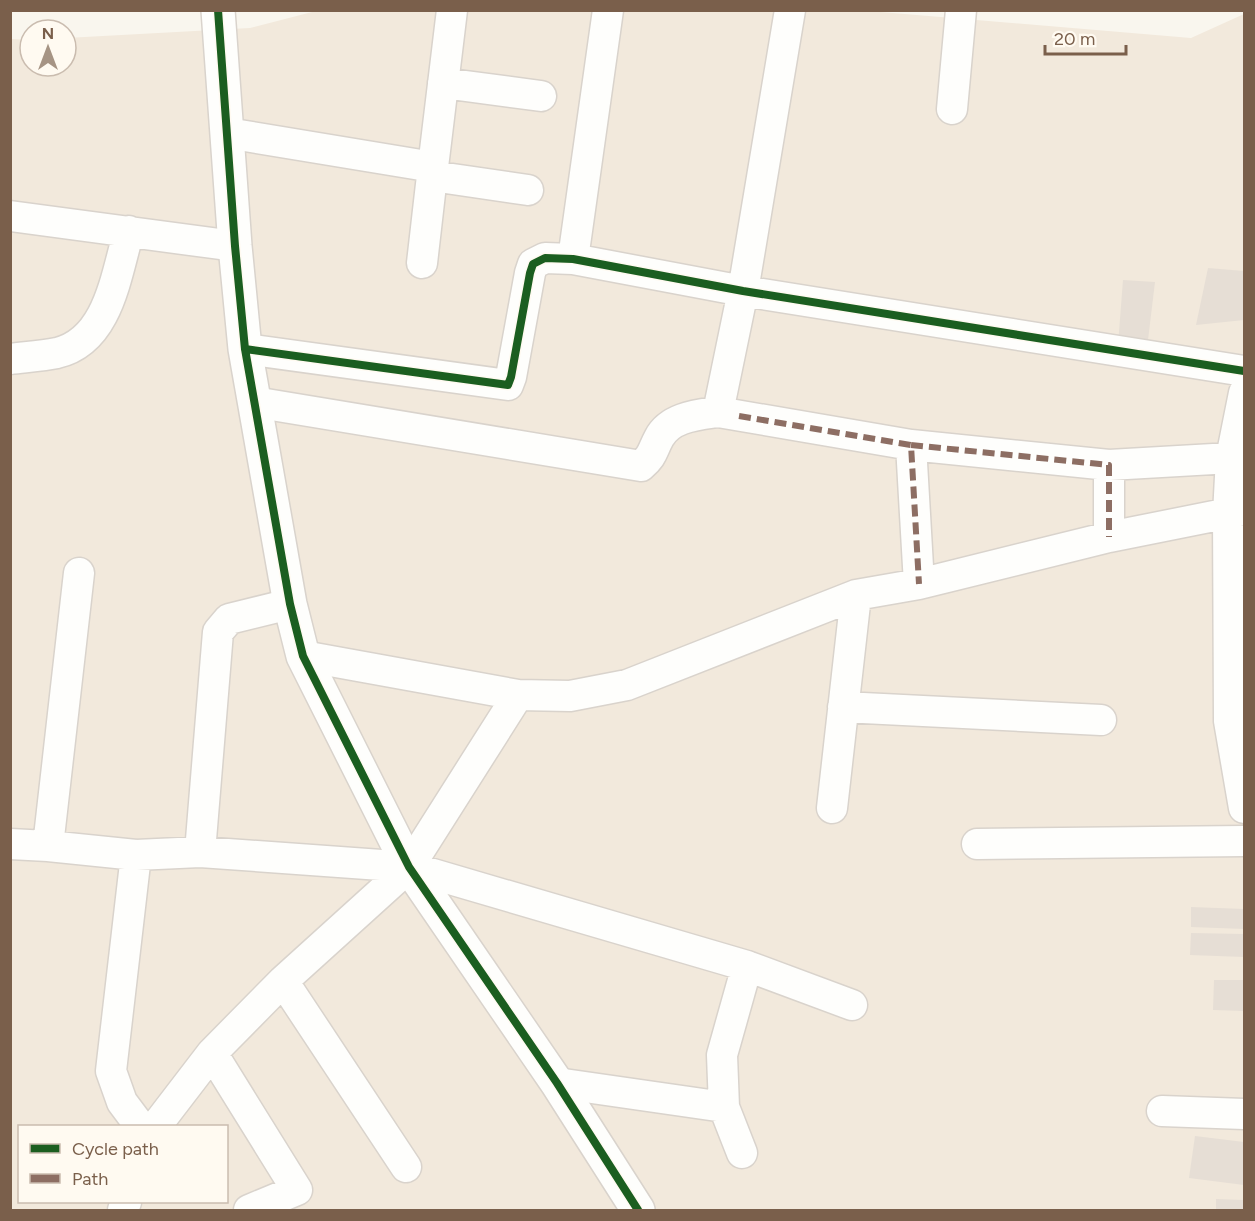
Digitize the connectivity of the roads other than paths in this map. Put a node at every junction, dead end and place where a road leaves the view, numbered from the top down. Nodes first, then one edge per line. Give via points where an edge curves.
1 (218, 10) edge
2 (452, 10) edge
3 (608, 10) edge
4 (790, 10) edge
5 (961, 10) edge
6 (443, 83) junction
7 (541, 96) dead end
8 (952, 109) dead end
9 (227, 133) junction
10 (432, 172) junction
11 (528, 190) dead end
12 (10, 216) edge
13 (129, 231) junction
14 (235, 246) junction
15 (573, 260) junction
16 (422, 263) dead end
17 (743, 291) junction
18 (245, 349) junction
19 (10, 358) edge
20 (1245, 371) edge
21 (1245, 393) edge
22 (254, 402) junction
23 (718, 412) junction
24 (911, 445) junction
25 (1231, 458) junction
26 (1109, 465) junction
27 (1236, 512) edge
28 (1109, 537) junction
29 (79, 573) dead end
30 (919, 584) junction
31 (856, 595) junction
32 (290, 604) junction
33 (303, 656) junction
34 (518, 695) junction
35 (843, 707) junction
36 (1101, 720) dead end
37 (1237, 722) edge
38 (832, 808) dead end
39 (1245, 808) edge
40 (1245, 841) edge
41 (10, 844) edge
42 (977, 844) dead end
43 (48, 846) junction
44 (200, 852) junction
45 (136, 855) junction
46 (409, 867) junction
47 (747, 966) junction
48 (283, 981) junction
49 (852, 1005) dead end
50 (212, 1053) junction
51 (557, 1083) junction
52 (724, 1107) junction
53 (1162, 1111) dead end
54 (1245, 1114) edge
55 (139, 1125) edge
56 (157, 1125) edge
57 (742, 1152) dead end
58 (406, 1167) dead end
59 (249, 1210) edge
60 (638, 1210) edge

1 - 9 street
2 - 6 street
3 - 15 street
4 - 17 street
5 - 8 street
6 - 7 street
6 - 10 street
9 - 10 street
9 - 14 street
10 - 11 street
10 - 16 street
12 - 13 street
13 - 14 street
13 - 19 street via 107,305 84,340 59,352
14 - 18 street
15 - 17 street
15 - 18 street via 545,258 533,264 508,385
17 - 20 street
17 - 23 street
18 - 22 street
21 - 25 street
22 - 23 street via 641,466 651,458 664,430 687,416
22 - 32 street
23 - 24 street
24 - 26 street
24 - 30 street
25 - 26 street
25 - 27 street
26 - 28 street
27 - 28 street
27 - 37 street
28 - 30 street
29 - 43 street
30 - 31 street
31 - 34 street via 627,686 570,696
31 - 35 street
32 - 33 street
32 - 44 street via 228,619 218,632
33 - 34 street
33 - 46 street
34 - 46 street
35 - 36 street
35 - 38 street
37 - 39 street
40 - 42 street
41 - 43 street
43 - 45 street
44 - 45 street
44 - 46 street
45 - 55 street via 111,1071 122,1102
46 - 47 street
46 - 48 street
46 - 51 street
47 - 49 street
47 - 52 street via 722,1055
48 - 50 street
48 - 58 street
50 - 56 street
50 - 59 street via 297,1190
51 - 52 street
51 - 60 street
52 - 57 street
53 - 54 street

